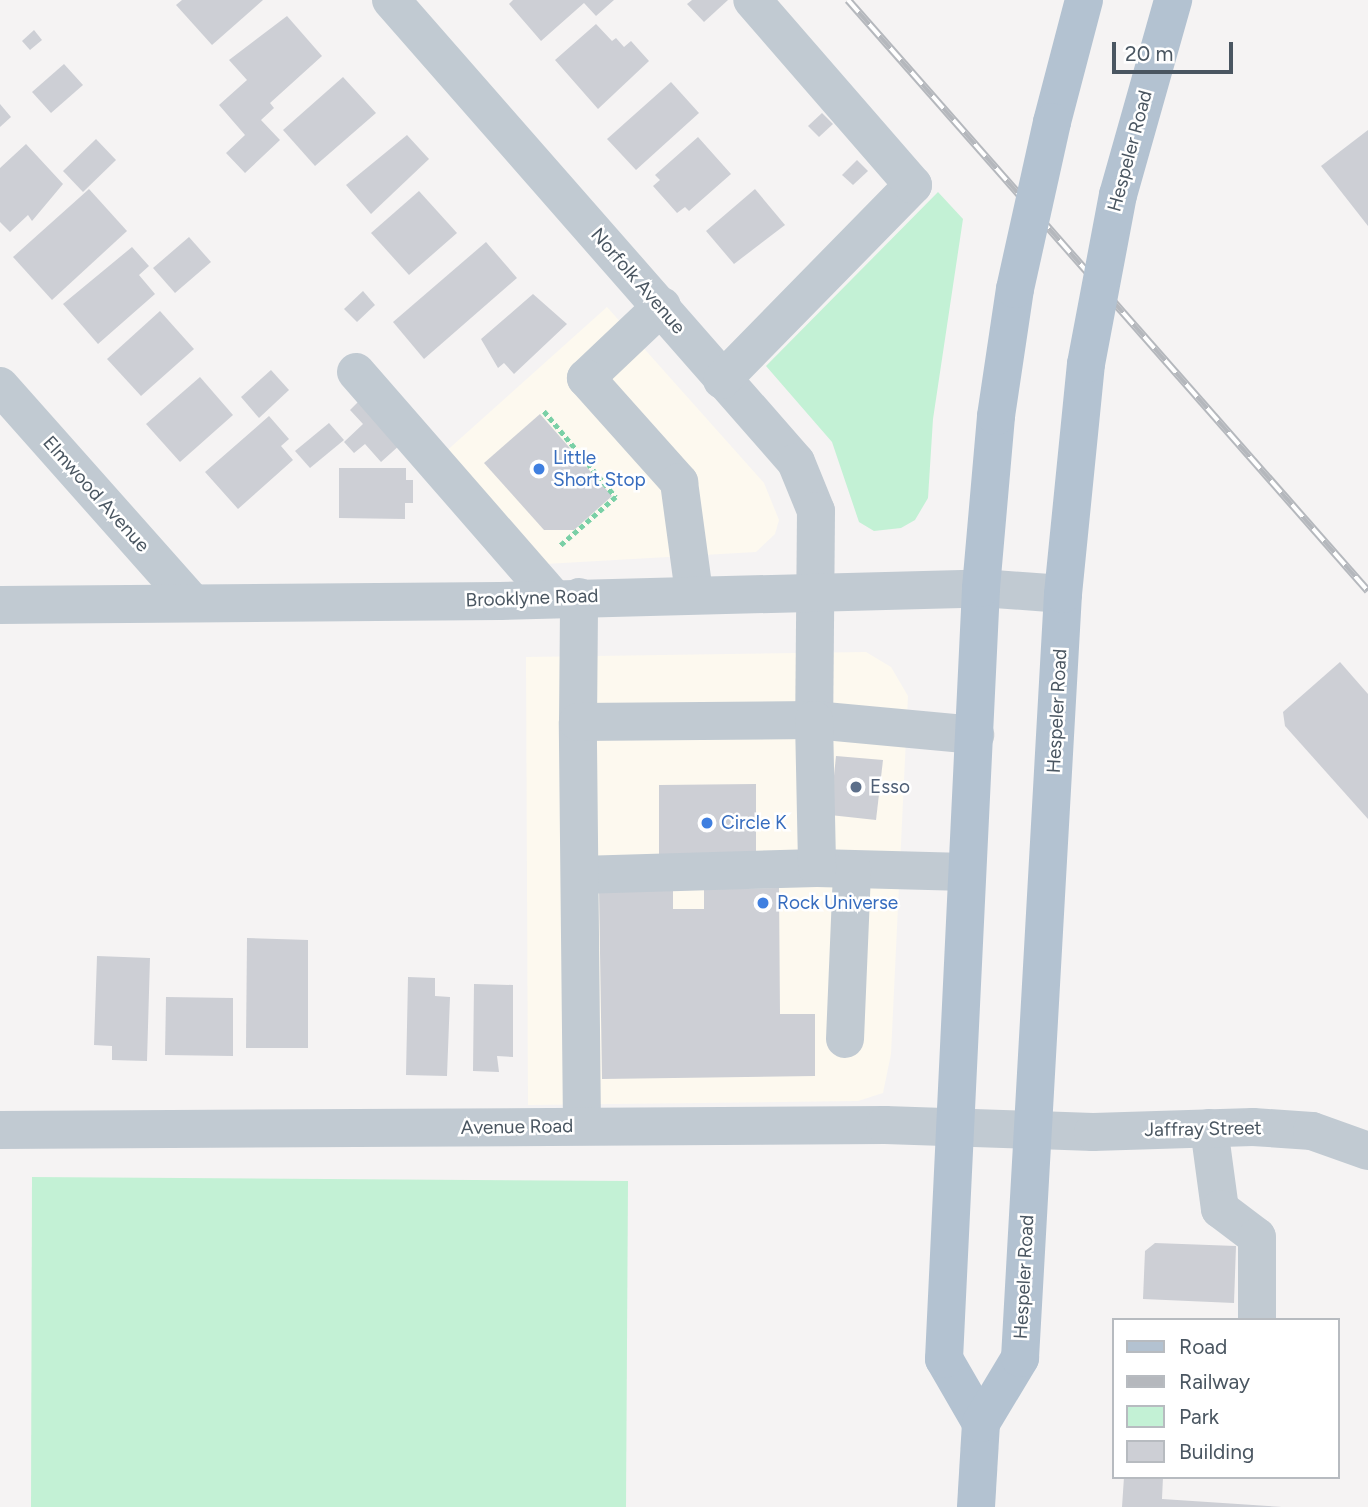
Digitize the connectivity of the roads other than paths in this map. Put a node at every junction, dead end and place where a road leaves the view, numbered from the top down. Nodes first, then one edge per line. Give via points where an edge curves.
1 (391, 0) edge
2 (752, 0) edge
3 (1084, 0) edge
4 (1173, 0) edge
5 (662, 306) junction
6 (356, 372) dead end
7 (722, 380) junction
8 (0, 386) edge
9 (981, 588) junction
10 (814, 592) junction
11 (694, 593) junction
12 (1063, 594) junction
13 (567, 598) junction
14 (192, 601) junction
15 (0, 605) edge
16 (814, 720) junction
17 (578, 722) junction
18 (975, 735) junction
19 (834, 869) junction
20 (966, 872) junction
21 (580, 875) junction
22 (845, 1039) dead end
23 (582, 1126) junction
24 (956, 1127) junction
25 (1209, 1128) junction
26 (0, 1130) edge
27 (1034, 1130) junction
28 (1368, 1151) edge
29 (1257, 1318) edge
30 (981, 1423) junction
31 (976, 1507) edge

1 - 5 street, Norfolk Avenue
2 - 7 street via 913,185
3 - 9 main road, bridge via 1015,289 996,416
4 - 12 main road, Hespeler Road, bridge via 1118,195 1086,364
5 - 7 street, Norfolk Avenue
5 - 11 street via 586,378 679,482
6 - 13 street
7 - 10 street, Norfolk Avenue via 796,462 810,492 816,511
8 - 14 street, Elmwood Avenue
9 - 10 street, Brooklyne Road
9 - 12 street, Brooklyne Road
9 - 18 main road
10 - 11 street, Brooklyne Road
10 - 16 street, Norfolk Avenue
11 - 13 street, Brooklyne Road
12 - 27 main road, Hespeler Road
13 - 14 street, Brooklyne Road
13 - 17 street
14 - 15 street, Brooklyne Road
16 - 17 street
16 - 18 street
16 - 19 street, Norfolk Avenue
17 - 21 street
18 - 20 main road
19 - 20 street
19 - 21 street
19 - 22 street, Norfolk Avenue
20 - 24 main road
21 - 23 street
23 - 24 street, Avenue Road
23 - 26 street, Avenue Road
24 - 27 street, Avenue Road
24 - 30 main road via 944,1359
25 - 27 street, Jaffray Street
25 - 28 street, Jaffray Street via 1312,1131
25 - 29 street via 1220,1209 1257,1237
27 - 30 main road, Hespeler Road via 1020,1358
30 - 31 main road, Hespeler Road

